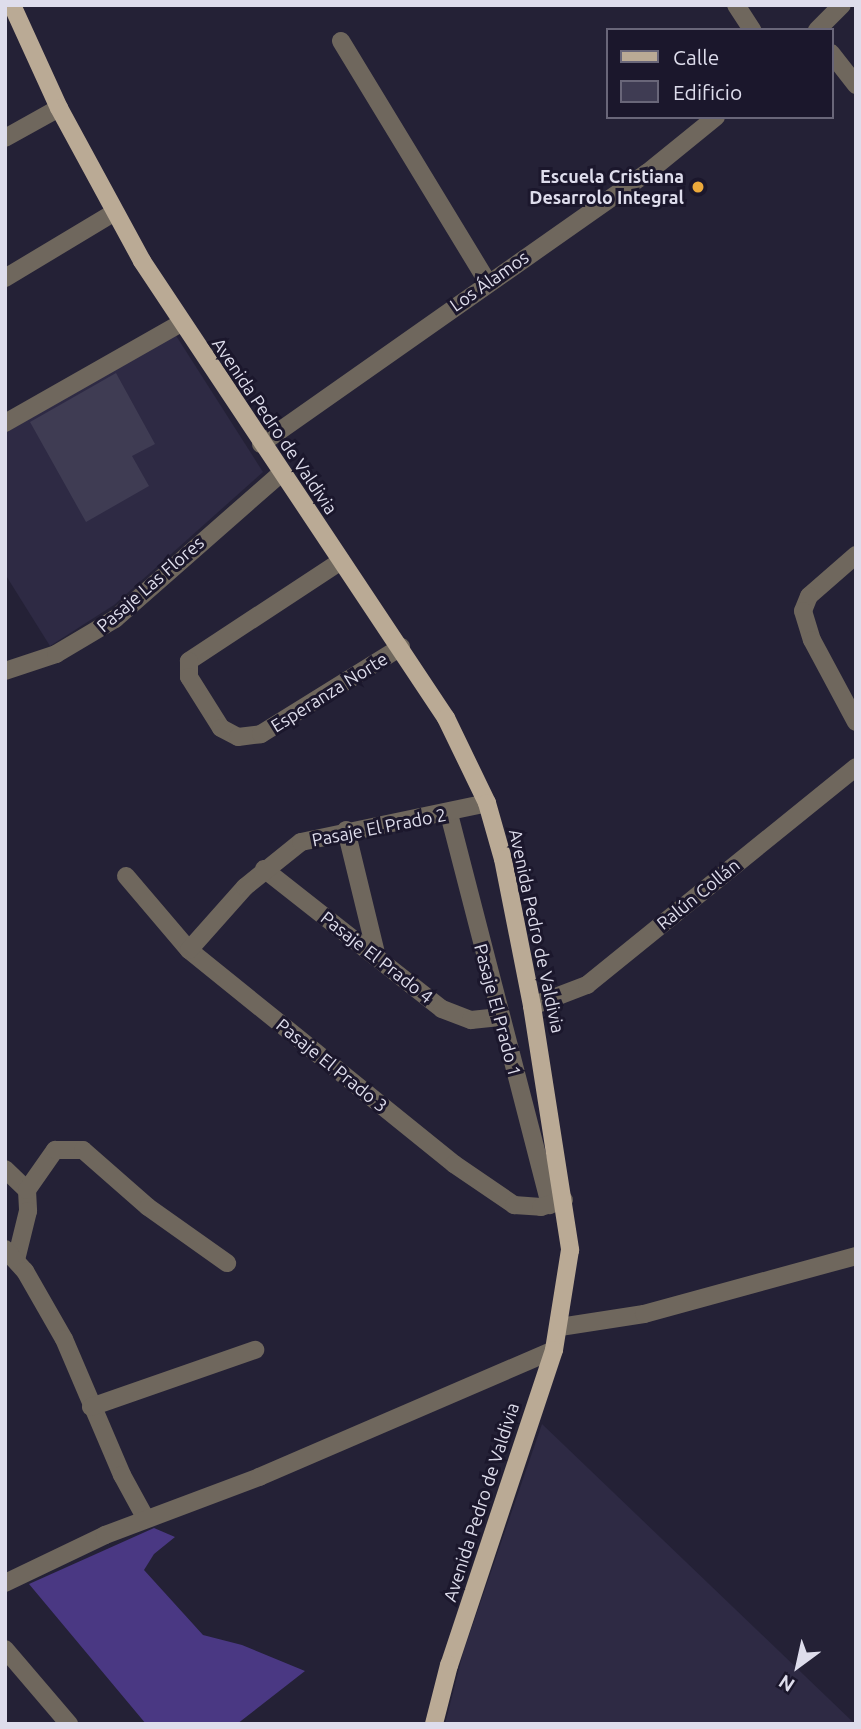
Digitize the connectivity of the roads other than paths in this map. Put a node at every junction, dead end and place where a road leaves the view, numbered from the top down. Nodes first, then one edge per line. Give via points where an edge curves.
1 (12, 5) edge
2 (736, 5) edge
3 (842, 5) edge
4 (751, 28) edge
5 (819, 28) edge
6 (341, 41) dead end
7 (833, 56) edge
8 (856, 85) edge
9 (59, 108) junction
10 (714, 119) edge
11 (5, 138) edge
12 (113, 213) junction
13 (5, 278) edge
14 (487, 281) junction
15 (181, 323) junction
16 (5, 423) edge
17 (261, 444) junction
18 (281, 473) junction
19 (856, 555) edge
20 (341, 561) junction
21 (401, 647) junction
22 (5, 671) edge
23 (856, 722) edge
24 (856, 767) edge
25 (487, 803) junction
26 (449, 814) junction
27 (346, 830) junction
28 (264, 869) junction
29 (126, 876) dead end
30 (189, 950) junction
31 (377, 957) junction
32 (532, 1006) junction
33 (500, 1017) junction
34 (5, 1169) edge
35 (27, 1190) junction
36 (557, 1203) junction
37 (10, 1254) edge
38 (856, 1256) edge
39 (227, 1263) dead end
40 (560, 1327) junction
41 (256, 1350) dead end
42 (554, 1350) junction
43 (91, 1407) junction
44 (146, 1519) junction
45 (5, 1583) edge
46 (5, 1649) edge
47 (69, 1724) edge
48 (434, 1724) edge

1 - 9 main road, Avenida Pedro de Valdivia
2 - 4 street
3 - 5 street
6 - 14 street
7 - 8 street
9 - 11 street
9 - 12 main road, Avenida Pedro de Valdivia
10 - 14 street, Los Álamos via 647,173
12 - 13 street
12 - 15 main road, Avenida Pedro de Valdivia
14 - 17 street, Los Álamos
15 - 16 street
15 - 17 main road, Avenida Pedro de Valdivia
17 - 18 main road, Avenida Pedro de Valdivia
18 - 20 main road, Avenida Pedro de Valdivia
18 - 22 street, Pasaje Las Flores via 115,619 56,654
19 - 23 street via 809,596 803,611 812,640
20 - 21 main road, Avenida Pedro de Valdivia
20 - 21 street, Esperanza Norte via 196,653 187,665 189,677 221,728 231,735 250,736 267,730
21 - 25 main road, Avenida Pedro de Valdivia via 451,727
24 - 32 street, Ralún Collán via 587,985
25 - 26 street, Pasaje El Prado 2
25 - 32 main road, Avenida Pedro de Valdivia via 509,886
26 - 27 street, Pasaje El Prado 2
26 - 33 street, Pasaje El Prado 1
27 - 28 street, Pasaje El Prado 2 via 301,842
27 - 31 street
28 - 30 street, Pasaje El Prado 2
28 - 31 street, Pasaje El Prado 4
29 - 30 street, Pasaje El Prado 3
30 - 36 street, Pasaje El Prado 3 via 505,1201 532,1208
31 - 33 street, Pasaje El Prado 4 via 452,1014 471,1020
32 - 36 main road, Avenida Pedro de Valdivia
33 - 36 street, Pasaje El Prado 1
34 - 35 street
35 - 37 street via 28,1211
35 - 39 street via 55,1150 83,1150 148,1207
36 - 40 main road, Avenida Pedro de Valdivia via 570,1250
37 - 43 street via 64,1339
38 - 40 street via 644,1314
40 - 42 main road, Avenida Pedro de Valdivia
41 - 43 street
42 - 44 street via 259,1477
42 - 48 main road, Avenida Pedro de Valdivia via 449,1665
43 - 44 street
44 - 45 street
46 - 47 street

